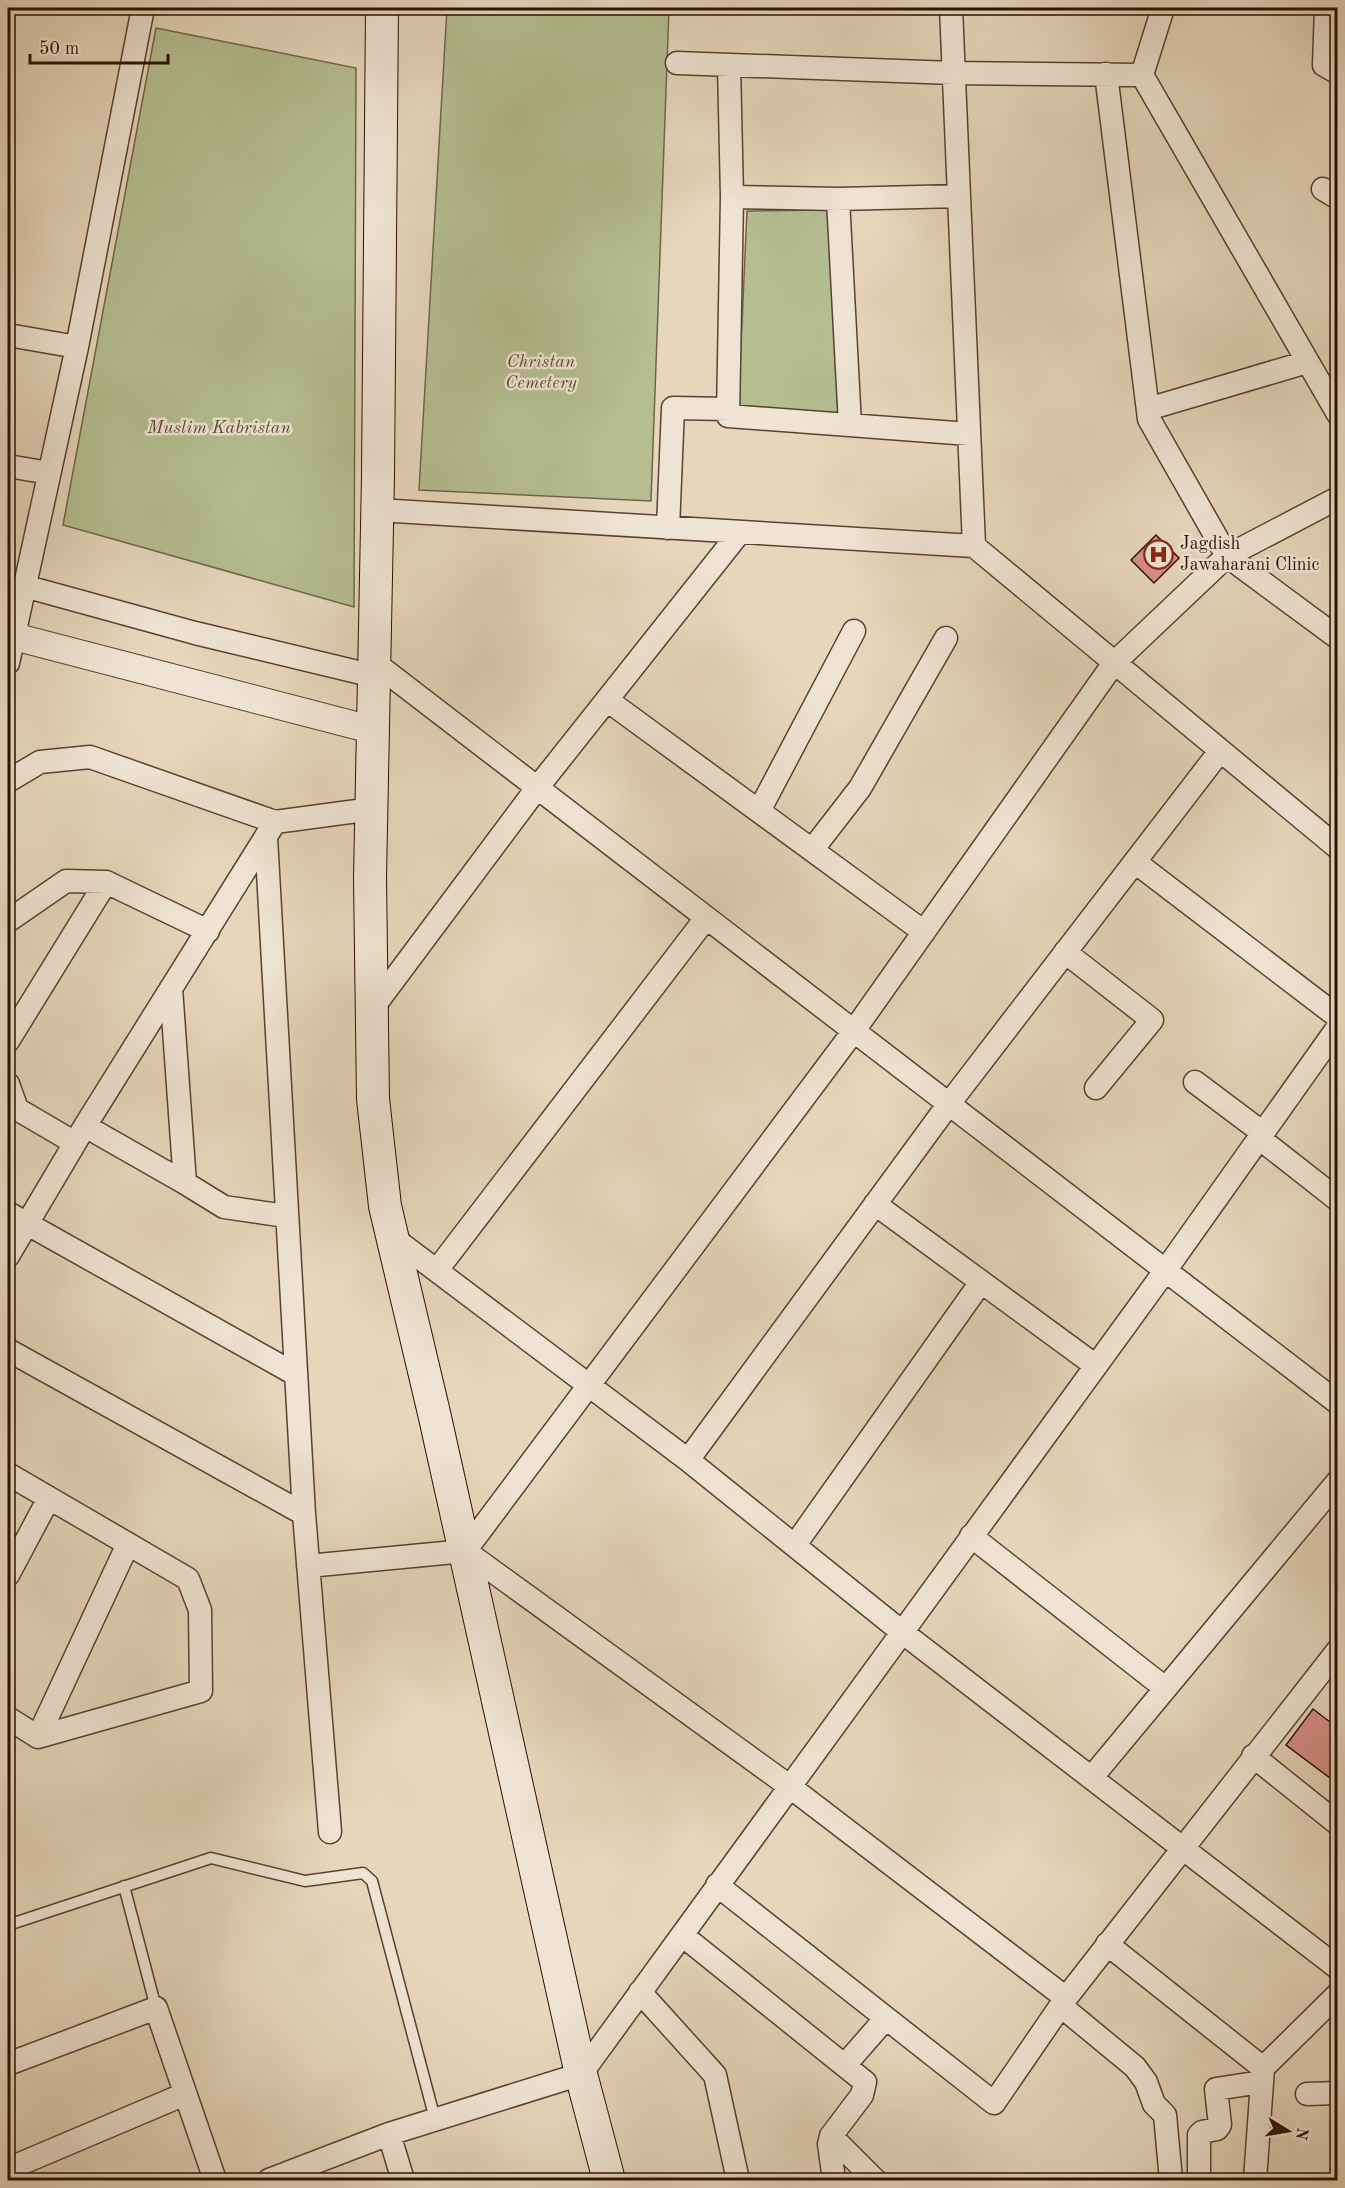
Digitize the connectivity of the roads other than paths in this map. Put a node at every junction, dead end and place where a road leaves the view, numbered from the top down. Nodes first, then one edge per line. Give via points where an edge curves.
1 (143, 8) edge
2 (382, 8) edge
3 (951, 8) edge
4 (1163, 8) edge
5 (1326, 8) edge
6 (677, 63) dead end
7 (729, 65) junction
8 (954, 73) junction
9 (1338, 73) edge
10 (1106, 74) junction
11 (1142, 75) junction
12 (959, 196) junction
13 (732, 197) junction
14 (838, 199) junction
15 (8, 336) edge
16 (77, 347) junction
17 (1307, 362) junction
18 (728, 409) junction
19 (1148, 410) junction
20 (1338, 414) edge
21 (850, 425) junction
22 (969, 434) junction
23 (8, 465) edge
24 (49, 473) junction
25 (1338, 498) edge
26 (378, 510) junction
27 (668, 528) junction
28 (740, 532) junction
29 (974, 546) junction
30 (1227, 556) junction
31 (18, 591) edge
32 (854, 631) dead end
33 (946, 638) dead end
34 (1338, 638) edge
35 (9, 645) edge
36 (1114, 663) junction
37 (375, 669) junction
38 (607, 700) junction
39 (373, 730) junction
40 (1220, 751) junction
41 (8, 781) edge
42 (537, 788) junction
43 (372, 809) junction
44 (759, 811) junction
45 (270, 830) junction
46 (1338, 848) edge
47 (812, 850) junction
48 (1135, 862) junction
49 (106, 882) junction
50 (706, 918) junction
51 (8, 921) edge
52 (208, 931) junction
53 (924, 932) junction
54 (1065, 952) junction
55 (171, 988) junction
56 (372, 1009) junction
57 (1338, 1017) edge
58 (1338, 1027) edge
59 (853, 1032) junction
60 (8, 1041) edge
61 (1195, 1082) dead end
62 (8, 1084) edge
63 (1096, 1088) dead end
64 (948, 1105) junction
65 (80, 1134) junction
66 (1261, 1135) junction
67 (185, 1184) junction
68 (1338, 1200) edge
69 (875, 1204) junction
70 (286, 1216) junction
71 (17, 1219) edge
72 (392, 1237) junction
73 (8, 1257) edge
74 (437, 1270) junction
75 (1165, 1271) junction
76 (981, 1282) junction
77 (8, 1350) edge
78 (1096, 1366) junction
79 (295, 1374) junction
80 (589, 1384) junction
81 (1338, 1402) edge
82 (688, 1460) junction
83 (8, 1474) edge
84 (1338, 1481) edge
85 (49, 1498) junction
86 (304, 1514) junction
87 (971, 1536) junction
88 (128, 1545) junction
89 (795, 1545) junction
90 (465, 1551) junction
91 (308, 1566) junction
92 (8, 1575) edge
93 (902, 1632) junction
94 (1338, 1650) edge
95 (1165, 1688) junction
96 (8, 1718) edge
97 (38, 1737) junction
98 (1253, 1756) junction
99 (1092, 1777) junction
100 (789, 1786) junction
101 (1338, 1824) edge
102 (330, 1832) dead end
103 (1182, 1846) junction
104 (717, 1885) junction
105 (124, 1886) junction
106 (8, 1925) edge
107 (682, 1935) junction
108 (1107, 1944) junction
109 (1338, 1968) edge
110 (640, 1992) junction
111 (1338, 1994) edge
112 (1063, 2002) junction
113 (156, 2008) junction
114 (886, 2018) junction
115 (8, 2064) edge
116 (845, 2065) junction
117 (581, 2074) junction
118 (1262, 2075) junction
119 (1338, 2093) edge
120 (185, 2094) junction
121 (1307, 2094) dead end
122 (435, 2120) junction
123 (389, 2133) junction
124 (831, 2136) junction
125 (8, 2169) edge
126 (215, 2181) edge
127 (269, 2181) edge
128 (403, 2181) edge
129 (609, 2181) edge
130 (738, 2181) edge
131 (834, 2181) edge
132 (875, 2181) edge
133 (1171, 2181) edge
134 (1199, 2181) edge
135 (1255, 2181) edge

1 - 16 street
2 - 26 main road
3 - 8 street
4 - 11 street
5 - 9 street via 1324,64
6 - 7 street
7 - 8 street
7 - 13 street
8 - 10 street
8 - 12 street
10 - 11 street
10 - 19 street
11 - 17 street
12 - 14 street
12 - 22 street
13 - 14 street
13 - 18 street
14 - 21 street
15 - 16 street
16 - 24 street
17 - 19 street
17 - 20 street
18 - 21 street via 728,417
18 - 27 street via 673,408
19 - 30 street via 1149,419
21 - 22 street
22 - 29 street
23 - 24 street
24 - 31 street
25 - 30 street
26 - 27 street
26 - 37 main road
27 - 28 street
28 - 29 street
28 - 38 street
29 - 36 street
30 - 34 street
30 - 36 street
31 - 35 street
31 - 37 street via 195,633
32 - 44 street
33 - 47 street via 860,788
35 - 39 street
36 - 40 street
36 - 53 street
37 - 39 main road
37 - 42 street
38 - 42 street
38 - 44 street
39 - 43 main road
40 - 46 street
40 - 48 street
41 - 45 street via 40,762 90,757
42 - 50 street
42 - 56 street
43 - 45 street
43 - 56 main road
44 - 47 street
45 - 52 street
45 - 70 street
47 - 53 street
48 - 54 street
48 - 57 street
49 - 51 street via 66,881
49 - 52 street
49 - 60 street
50 - 59 street
50 - 74 street
52 - 55 street
53 - 59 street
54 - 63 street via 1152,1020
54 - 64 street
55 - 65 street
55 - 67 street
56 - 72 main road via 374,1099
58 - 66 street
59 - 64 street
59 - 80 street
61 - 66 street
62 - 65 street via 17,1109
64 - 69 street
64 - 75 street
65 - 67 street
65 - 71 street
66 - 68 street
66 - 75 street
67 - 70 street via 224,1207
69 - 76 street
69 - 82 street
70 - 79 street
71 - 73 street
71 - 79 street
72 - 74 street
72 - 90 main road
74 - 80 street
75 - 78 street
75 - 81 street
76 - 78 street
76 - 89 street
77 - 86 street
78 - 87 street
79 - 86 street
80 - 82 street
80 - 90 street
82 - 89 street
83 - 85 street
84 - 95 street
85 - 88 street
85 - 92 street
86 - 91 street
87 - 93 street
87 - 95 street
88 - 97 street
88 - 97 street via 188,1579 200,1610 201,1691
89 - 93 street
90 - 91 street
90 - 100 street
90 - 117 main road
91 - 102 street
93 - 99 street
93 - 100 street
94 - 98 street
95 - 99 street
96 - 97 street
98 - 101 street
98 - 103 street
99 - 103 street
100 - 104 street
100 - 112 street
103 - 108 street
103 - 109 street
104 - 107 street
104 - 114 street
105 - 106 lane
105 - 113 lane
105 - 122 lane via 211,1858 305,1881 363,1873 372,1881
107 - 110 street
107 - 116 street
108 - 112 street
108 - 118 street
110 - 117 street
110 - 130 street via 715,2075
111 - 118 street
112 - 114 street via 994,2103
112 - 133 street via 1141,2074 1154,2104 1165,2115
113 - 115 street
113 - 120 street
114 - 116 street
116 - 124 street via 866,2086
117 - 122 street
117 - 129 main road
118 - 134 street via 1216,2089 1220,2125 1199,2135
118 - 135 street
119 - 121 street
120 - 125 street
120 - 126 street
122 - 123 street
123 - 127 street
123 - 128 street
124 - 131 street
124 - 132 street

